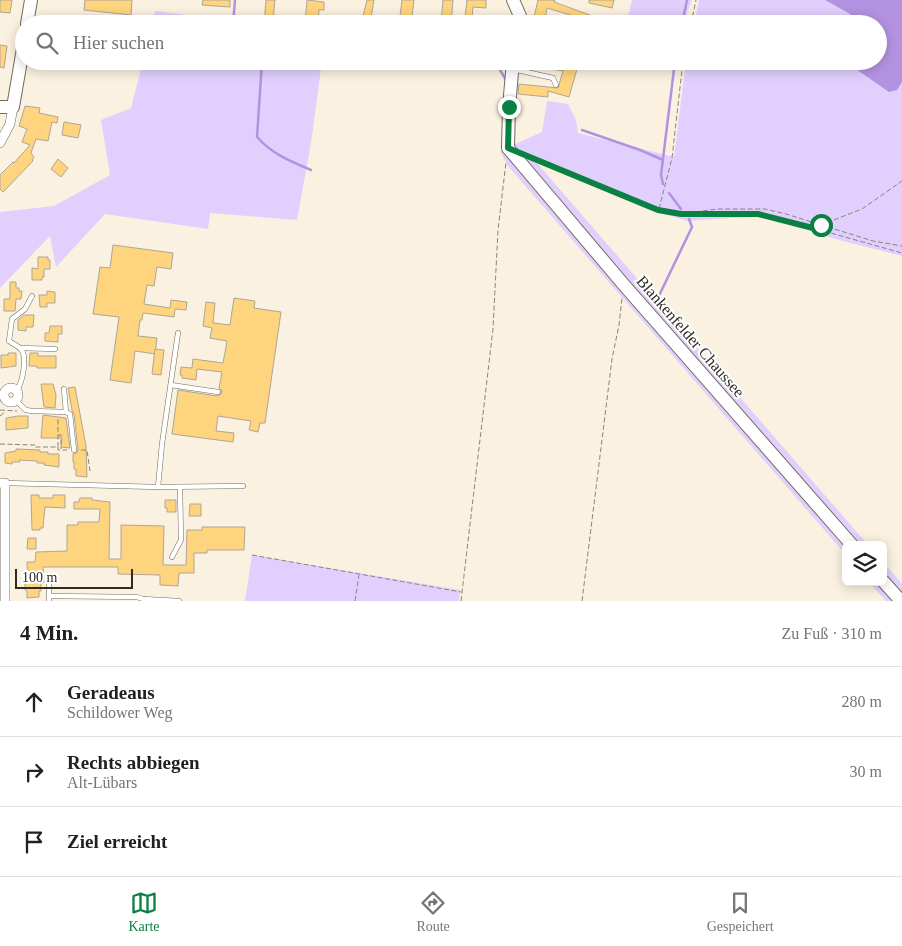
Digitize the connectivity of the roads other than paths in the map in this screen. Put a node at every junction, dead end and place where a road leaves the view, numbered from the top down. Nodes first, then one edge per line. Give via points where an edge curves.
1 (31, 0) edge
2 (514, 0) edge
3 (28, 15) edge
4 (520, 15) edge
5 (19, 70) edge
6 (512, 70) edge
7 (528, 70) edge
8 (556, 85) dead end
9 (0, 107) edge
10 (13, 107) junction
11 (0, 143) edge
12 (32, 296) dead end
13 (178, 334) dead end
14 (20, 348) junction
15 (54, 349) dead end
16 (171, 385) junction
17 (3, 389) edge
18 (64, 389) dead end
19 (218, 392) dead end
20 (16, 396) junction
21 (66, 412) junction
22 (76, 448) road end
23 (3, 483) edge
24 (243, 486) dead end
25 (158, 487) junction
26 (180, 487) junction
27 (848, 541) edge
28 (172, 557) dead end
29 (49, 584) dead end
30 (887, 585) edge
31 (49, 598) edge
32 (6, 601) edge
33 (179, 601) edge
34 (901, 601) edge

1 - 3 street
2 - 4 street
5 - 10 street
6 - 27 street, Blankenfelder Chaussee via 508,148
7 - 8 lane via 553,78
9 - 10 street
10 - 11 street via 10,124
12 - 14 lane via 11,324 9,341
13 - 16 lane
14 - 15 lane
14 - 20 lane via 23,376
16 - 19 lane
16 - 25 lane
17 - 20 street via 7,400 11,402
18 - 21 lane
20 - 21 lane via 26,410
21 - 22 lane via 70,414
23 - 25 lane
23 - 32 street
24 - 26 lane
25 - 26 lane
26 - 28 lane via 181,540
29 - 31 lane
30 - 34 street
31 - 33 lane via 137,597

